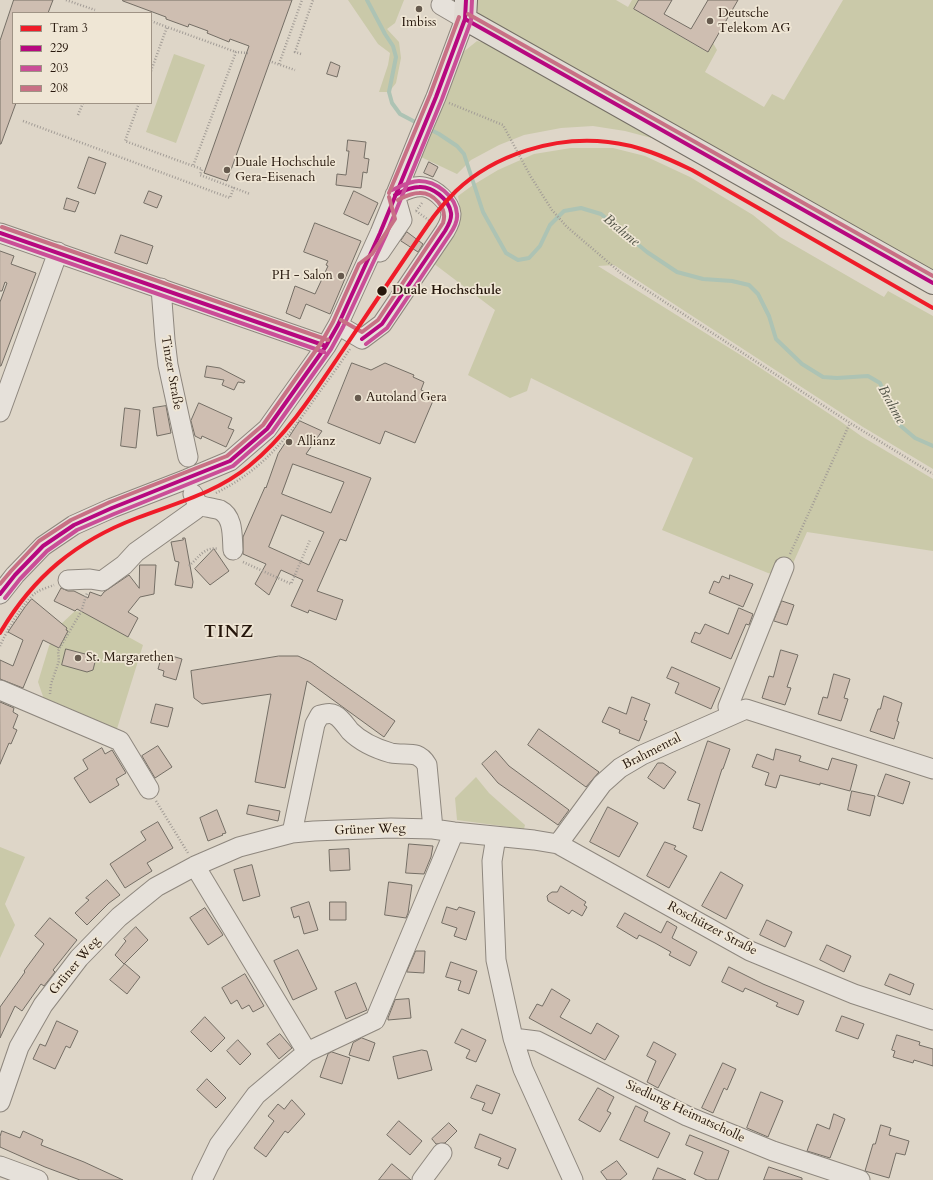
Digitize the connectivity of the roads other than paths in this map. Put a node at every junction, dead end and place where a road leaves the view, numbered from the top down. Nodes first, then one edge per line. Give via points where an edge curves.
1 (441, 5) dead end
2 (466, 10) edge
3 (394, 195) junction
4 (0, 233) edge
5 (58, 252) junction
6 (933, 283) edge
7 (161, 288) junction
8 (338, 325) junction
9 (326, 346) junction
10 (0, 412) edge
11 (188, 457) dead end
12 (187, 479) junction
13 (198, 505) junction
14 (233, 554) road end
15 (784, 567) road end
16 (68, 580) road end
17 (0, 594) edge
18 (0, 690) edge
19 (730, 715) junction
20 (933, 769) edge
21 (149, 789) road end
22 (433, 829) junction
23 (454, 832) junction
24 (292, 833) junction
25 (496, 837) junction
26 (558, 844) junction
27 (195, 866) junction
28 (933, 1020) edge
29 (513, 1038) junction
30 (307, 1052) junction
31 (0, 1102) edge
32 (442, 1153) dead end
33 (0, 1166) edge
34 (38, 1180) edge
35 (202, 1180) edge
36 (422, 1180) edge
37 (573, 1180) edge
38 (860, 1180) edge

1 - 2 street
2 - 3 street via 436,97
2 - 6 main road
3 - 8 street via 380,233
3 - 8 street via 409,188 423,186 432,189 446,202 451,212 450,221 382,324 362,339
4 - 5 street
5 - 7 street
5 - 10 street
7 - 9 street
7 - 11 street, Tinzer Straße via 164,340
8 - 9 street
9 - 12 street via 267,429 230,461
12 - 13 street
12 - 17 street via 74,525 43,546
13 - 14 street via 221,511 227,516
13 - 16 street via 195,510 136,552 124,565 102,581
15 - 19 street via 728,707
18 - 21 street via 120,741
19 - 20 street, Brahmental via 746,708
19 - 26 street, Brahmental via 642,755 620,768 602,784
22 - 23 street, Grüner Weg
22 - 24 street, Grüner Weg via 391,828
22 - 24 street via 427,765 423,758 392,753 373,746 352,733 336,715 329,713 320,715 315,724
23 - 25 street, Grüner Weg
23 - 30 street via 375,1020
24 - 27 street, Grüner Weg via 239,847
25 - 26 street, Roschützer Straße
25 - 29 street via 492,861 496,960
26 - 28 street, Roschützer Straße via 750,951 854,994
27 - 30 street
27 - 31 street, Grüner Weg via 156,887 119,917 79,958 43,1005 19,1047
29 - 37 street via 523,1069
29 - 38 street, Siedlung Heimatscholle via 537,1041 687,1116 773,1151
30 - 35 street via 256,1095 220,1145
32 - 36 street
33 - 34 street

